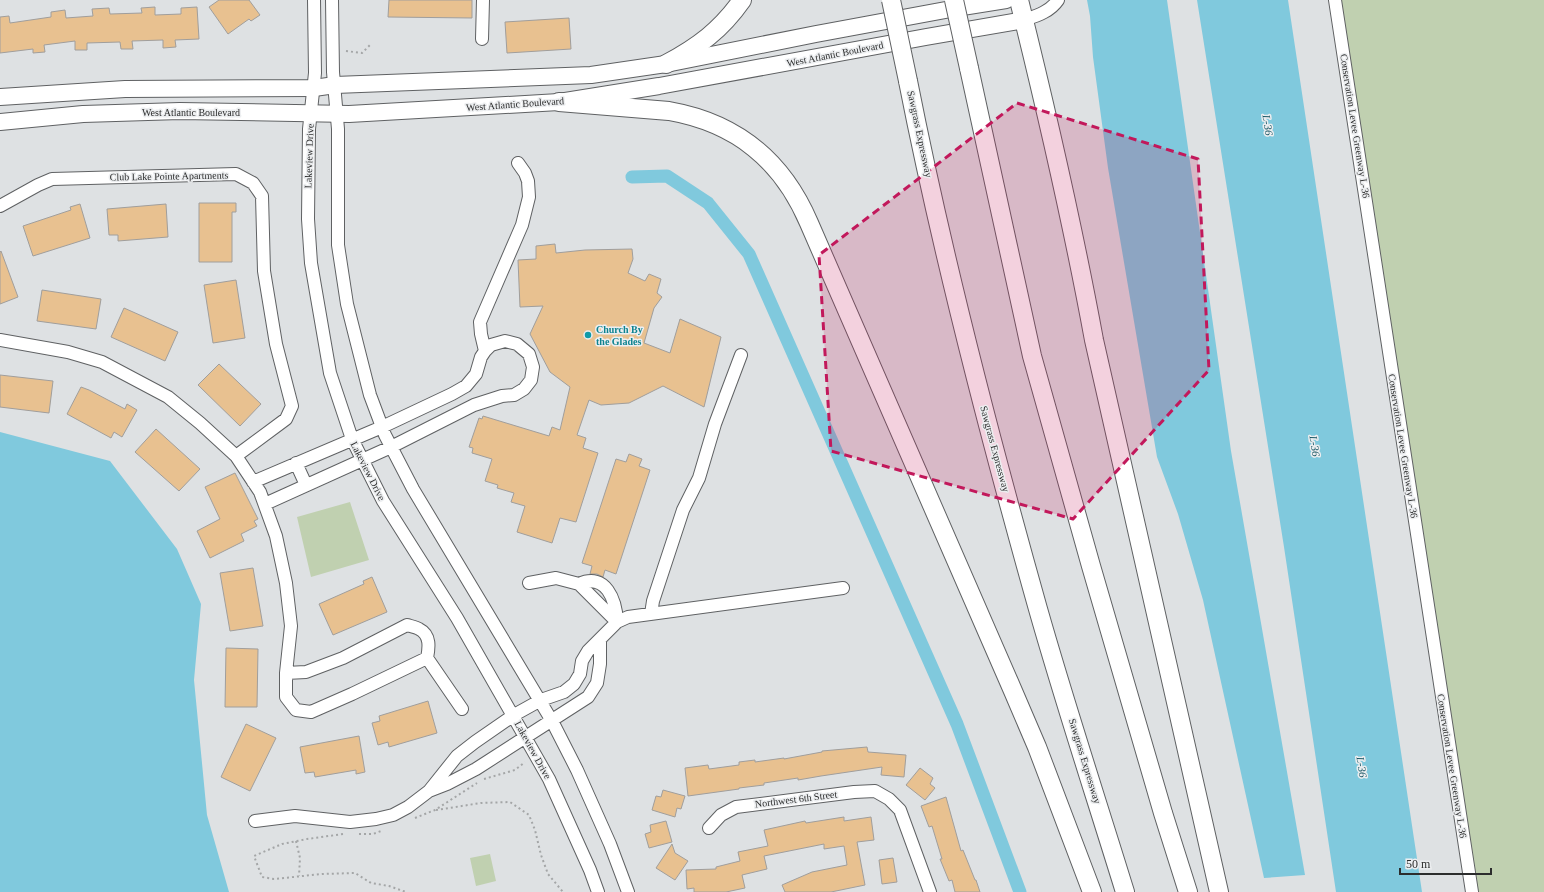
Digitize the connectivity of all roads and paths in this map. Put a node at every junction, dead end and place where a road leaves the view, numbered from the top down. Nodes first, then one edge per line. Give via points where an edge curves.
1 (314, 0) edge
2 (332, 0) edge
3 (483, 0) edge
4 (742, 0) edge
5 (891, 0) edge
6 (954, 0) edge
7 (1006, 0) edge
8 (1019, 0) edge
9 (1058, 0) edge
10 (1335, 0) edge
11 (1024, 20) junction
12 (482, 39) dead end
13 (370, 45) dead end
14 (346, 51) dead end
15 (666, 64) junction
16 (335, 85) junction
17 (314, 88) junction
18 (0, 97) edge
19 (559, 102) junction
20 (337, 113) junction
21 (311, 114) junction
22 (0, 122) edge
23 (518, 163) dead end
24 (0, 206) edge
25 (0, 340) edge
26 (485, 351) junction
27 (741, 355) dead end
28 (382, 427) junction
29 (352, 439) junction
30 (391, 447) junction
31 (236, 456) junction
32 (362, 459) junction
33 (296, 463) junction
34 (253, 482) junction
35 (306, 485) junction
36 (265, 504) junction
37 (529, 583) dead end
38 (843, 588) dead end
39 (651, 614) junction
40 (617, 622) junction
41 (600, 640) junction
42 (427, 658) junction
43 (286, 673) junction
44 (541, 700) junction
45 (462, 709) dead end
46 (514, 715) junction
47 (552, 721) junction
48 (526, 736) junction
49 (464, 751) junction
50 (526, 761) dead end
51 (476, 769) junction
52 (429, 791) junction
53 (435, 810) junction
54 (409, 820) dead end
55 (255, 821) dead end
56 (710, 828) dead end
57 (385, 830) dead end
58 (349, 834) dead end
59 (357, 834) dead end
60 (296, 841) junction
61 (299, 876) junction
62 (406, 892) edge
63 (563, 892) edge
64 (598, 892) edge
65 (628, 892) edge
66 (930, 892) edge
67 (1092, 892) edge
68 (1125, 892) edge
69 (1188, 892) edge
70 (1219, 892) edge
71 (1472, 892) edge

1 - 17 street, Lakeview Drive
2 - 16 street
3 - 12 street
4 - 15 highway via 714,33 693,49
5 - 68 highway, Sawgrass Expressway, bridge via 973,369 1039,611
6 - 69 highway, bridge via 1032,356 1134,716
7 - 15 main road via 950,8
8 - 11 highway
9 - 11 street via 1042,14
10 - 71 street, Conservation Levee Greenway L-36
11 - 19 main road, West Atlantic Boulevard
11 - 70 highway
13 - 14 path via 362,53
15 - 16 main road via 591,75
16 - 17 main road
16 - 20 street
17 - 18 main road via 125,89
17 - 21 street, Lakeview Drive
19 - 20 main road, West Atlantic Boulevard
19 - 67 highway via 669,111 707,121 749,143 773,165 794,192 810,223 1013,691
20 - 21 main road, West Atlantic Boulevard
20 - 28 street via 338,245 347,304 370,396
21 - 22 main road, West Atlantic Boulevard via 180,111 82,114
21 - 29 street, Lakeview Drive via 308,219 311,263 330,373
23 - 26 street via 528,181 529,197 522,225 480,322
24 - 31 street, Club Lake Pointe Apartments via 52,179 236,174 253,183 262,196 264,271 276,344 292,406 286,419
25 - 31 street via 68,352 102,362 168,397
26 - 28 street via 476,374 466,386
26 - 30 street via 491,345 505,341 517,344 529,354 533,367 531,380 524,389 514,395 486,400
27 - 39 street via 715,424 699,478 683,510
28 - 29 street
28 - 30 street
29 - 32 street, Lakeview Drive
29 - 33 street
30 - 32 street
30 - 44 street via 413,489
31 - 34 street
32 - 35 street
32 - 46 street, Lakeview Drive via 383,501 457,618
33 - 34 street
33 - 35 street
34 - 36 street
35 - 36 street
36 - 43 street via 276,536 286,583 291,626
37 - 40 street via 556,578 579,584 586,581 602,584 614,601
38 - 39 street
39 - 40 street via 628,617
40 - 41 street
41 - 44 street via 582,661 580,674 574,684 564,692
41 - 47 street via 597,683 588,697
42 - 43 street via 430,646 426,636 420,629 407,625 328,664 306,672
42 - 43 street via 311,712 296,710 286,697
42 - 45 street
44 - 46 street
44 - 47 street
46 - 48 street, Lakeview Drive
46 - 49 street
47 - 48 street
47 - 65 street via 610,844
48 - 51 street
48 - 64 street, Lakeview Drive via 549,779
49 - 51 street
49 - 52 street
50 - 53 path via 515,770 482,780
51 - 52 street
52 - 55 street via 393,815 376,819 350,822 295,816
53 - 54 path
53 - 63 path via 481,803 510,802 529,815 548,874
56 - 66 street, Northwest 6th Street via 721,815 736,806 875,791 889,799 900,810
57 - 59 path via 373,834
58 - 60 path
60 - 61 path via 300,858
60 - 61 path via 254,856 262,877 274,879
61 - 62 path via 355,873 371,883

